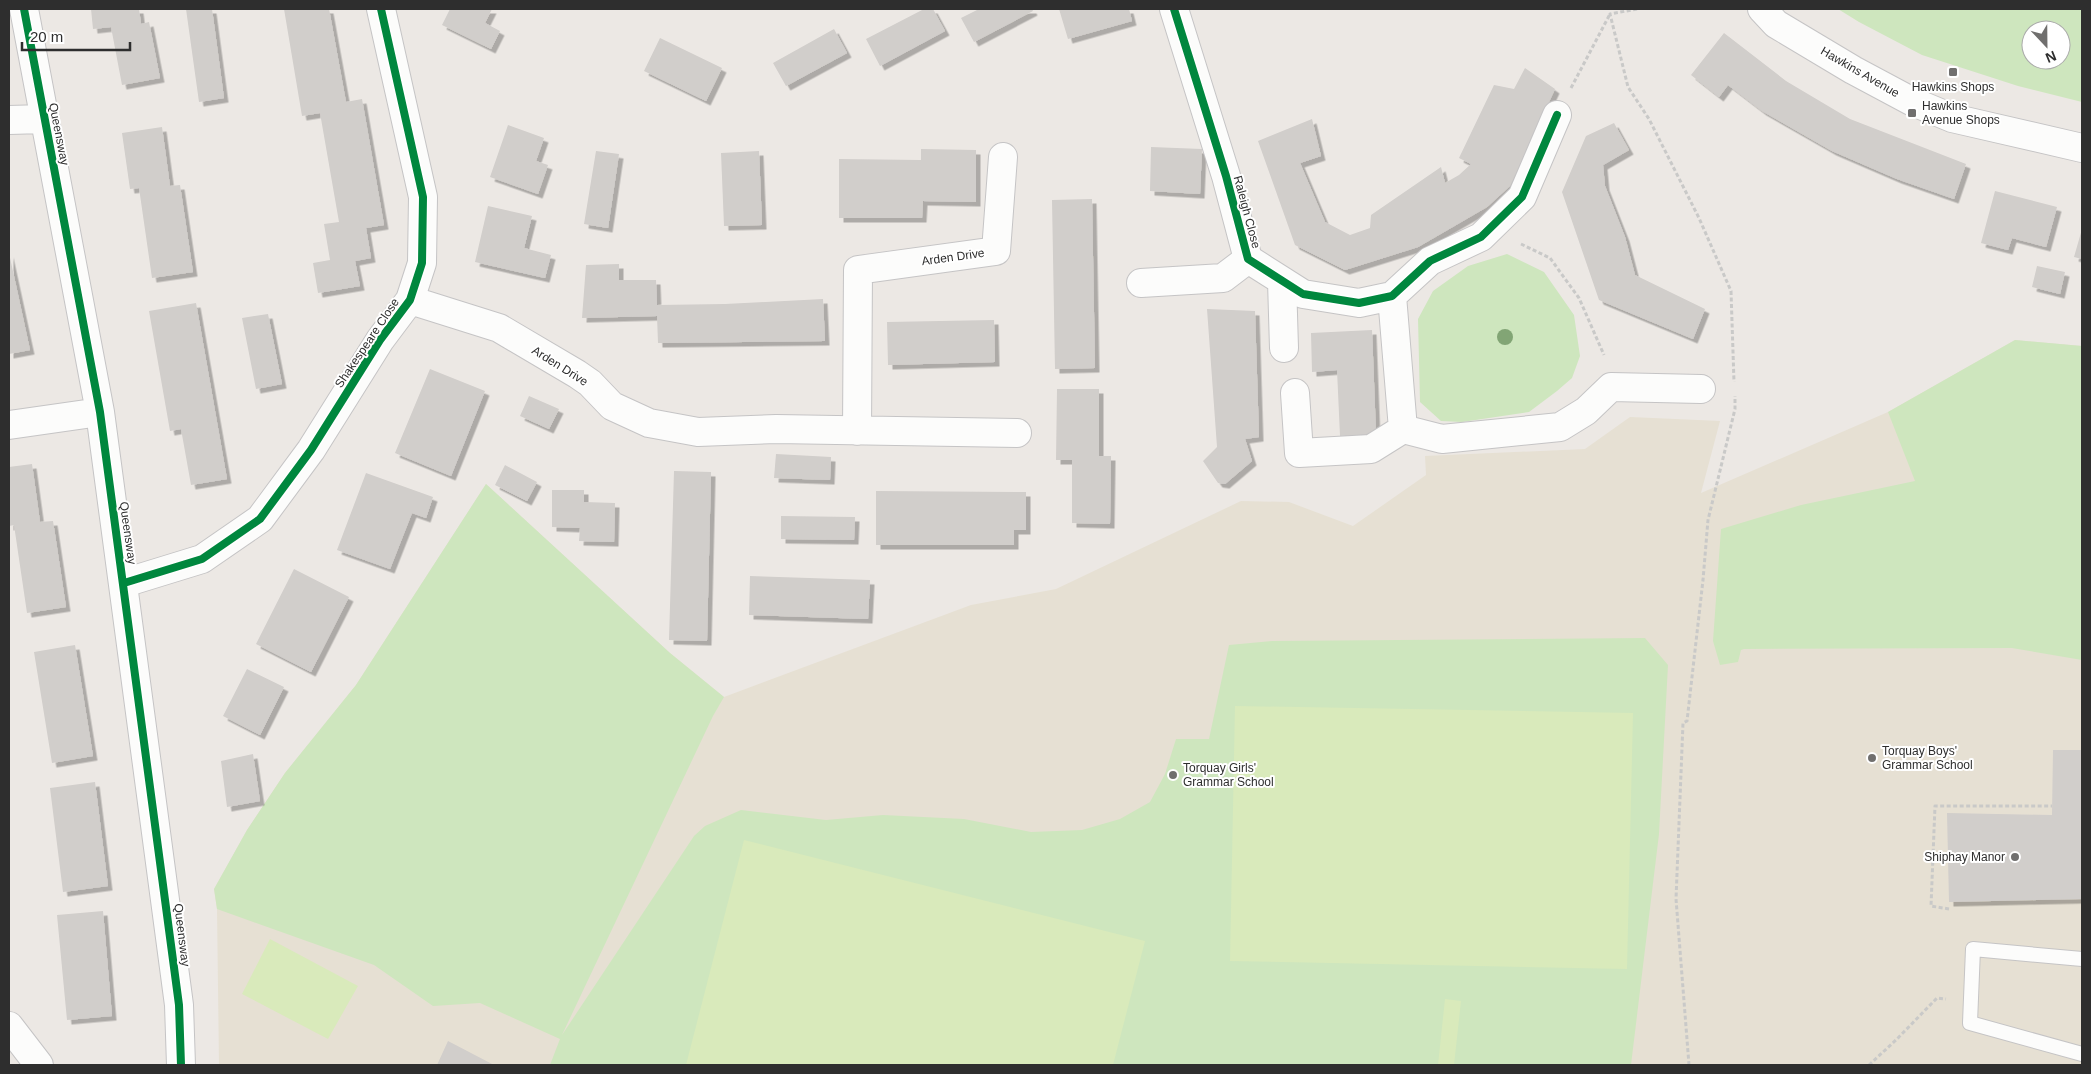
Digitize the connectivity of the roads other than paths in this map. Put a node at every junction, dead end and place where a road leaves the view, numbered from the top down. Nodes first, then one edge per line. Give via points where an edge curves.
1 (24, 9) edge
2 (381, 9) edge
3 (1174, 9) edge
4 (1762, 9) edge
5 (1557, 115) road end
6 (44, 119) junction
7 (9, 120) edge
8 (2082, 148) edge
9 (1003, 157) dead end
10 (1248, 259) junction
11 (1282, 280) junction
12 (1141, 283) dead end
13 (1392, 296) junction
14 (410, 300) junction
15 (1284, 348) dead end
16 (1701, 389) dead end
17 (1295, 393) dead end
18 (100, 412) junction
19 (9, 425) edge
20 (1403, 429) junction
21 (857, 431) junction
22 (1017, 433) dead end
23 (124, 583) junction
24 (2082, 959) edge
25 (9, 1026) edge
26 (2082, 1054) edge
27 (39, 1065) edge
28 (181, 1065) edge

1 - 6 street, Queensway
2 - 14 street, Shakespeare Close via 423,197 422,262
3 - 10 street, Raleigh Close
4 - 8 street, Hawkins Avenue via 1776,24 1911,102 1952,118
5 - 13 street via 1522,197 1481,237 1430,261
6 - 7 street
6 - 18 street, Queensway
9 - 21 street, Arden Drive via 996,251 858,270
10 - 11 street, Raleigh Close
10 - 12 street, Raleigh Close via 1223,278
11 - 13 street, Raleigh Close via 1303,294 1359,303
11 - 15 street
13 - 20 street
14 - 21 street, Arden Drive via 499,328 577,374 612,406 649,423 698,432 776,429
14 - 23 street, Shakespeare Close via 260,519 202,559
16 - 20 street via 1612,387 1586,411 1560,427 1442,439
17 - 20 street via 1299,453 1371,448
18 - 19 street
18 - 23 street, Queensway
21 - 22 street, Arden Drive
23 - 28 street, Queensway via 178,995
24 - 26 lane via 1973,949 1970,1023
25 - 27 street

